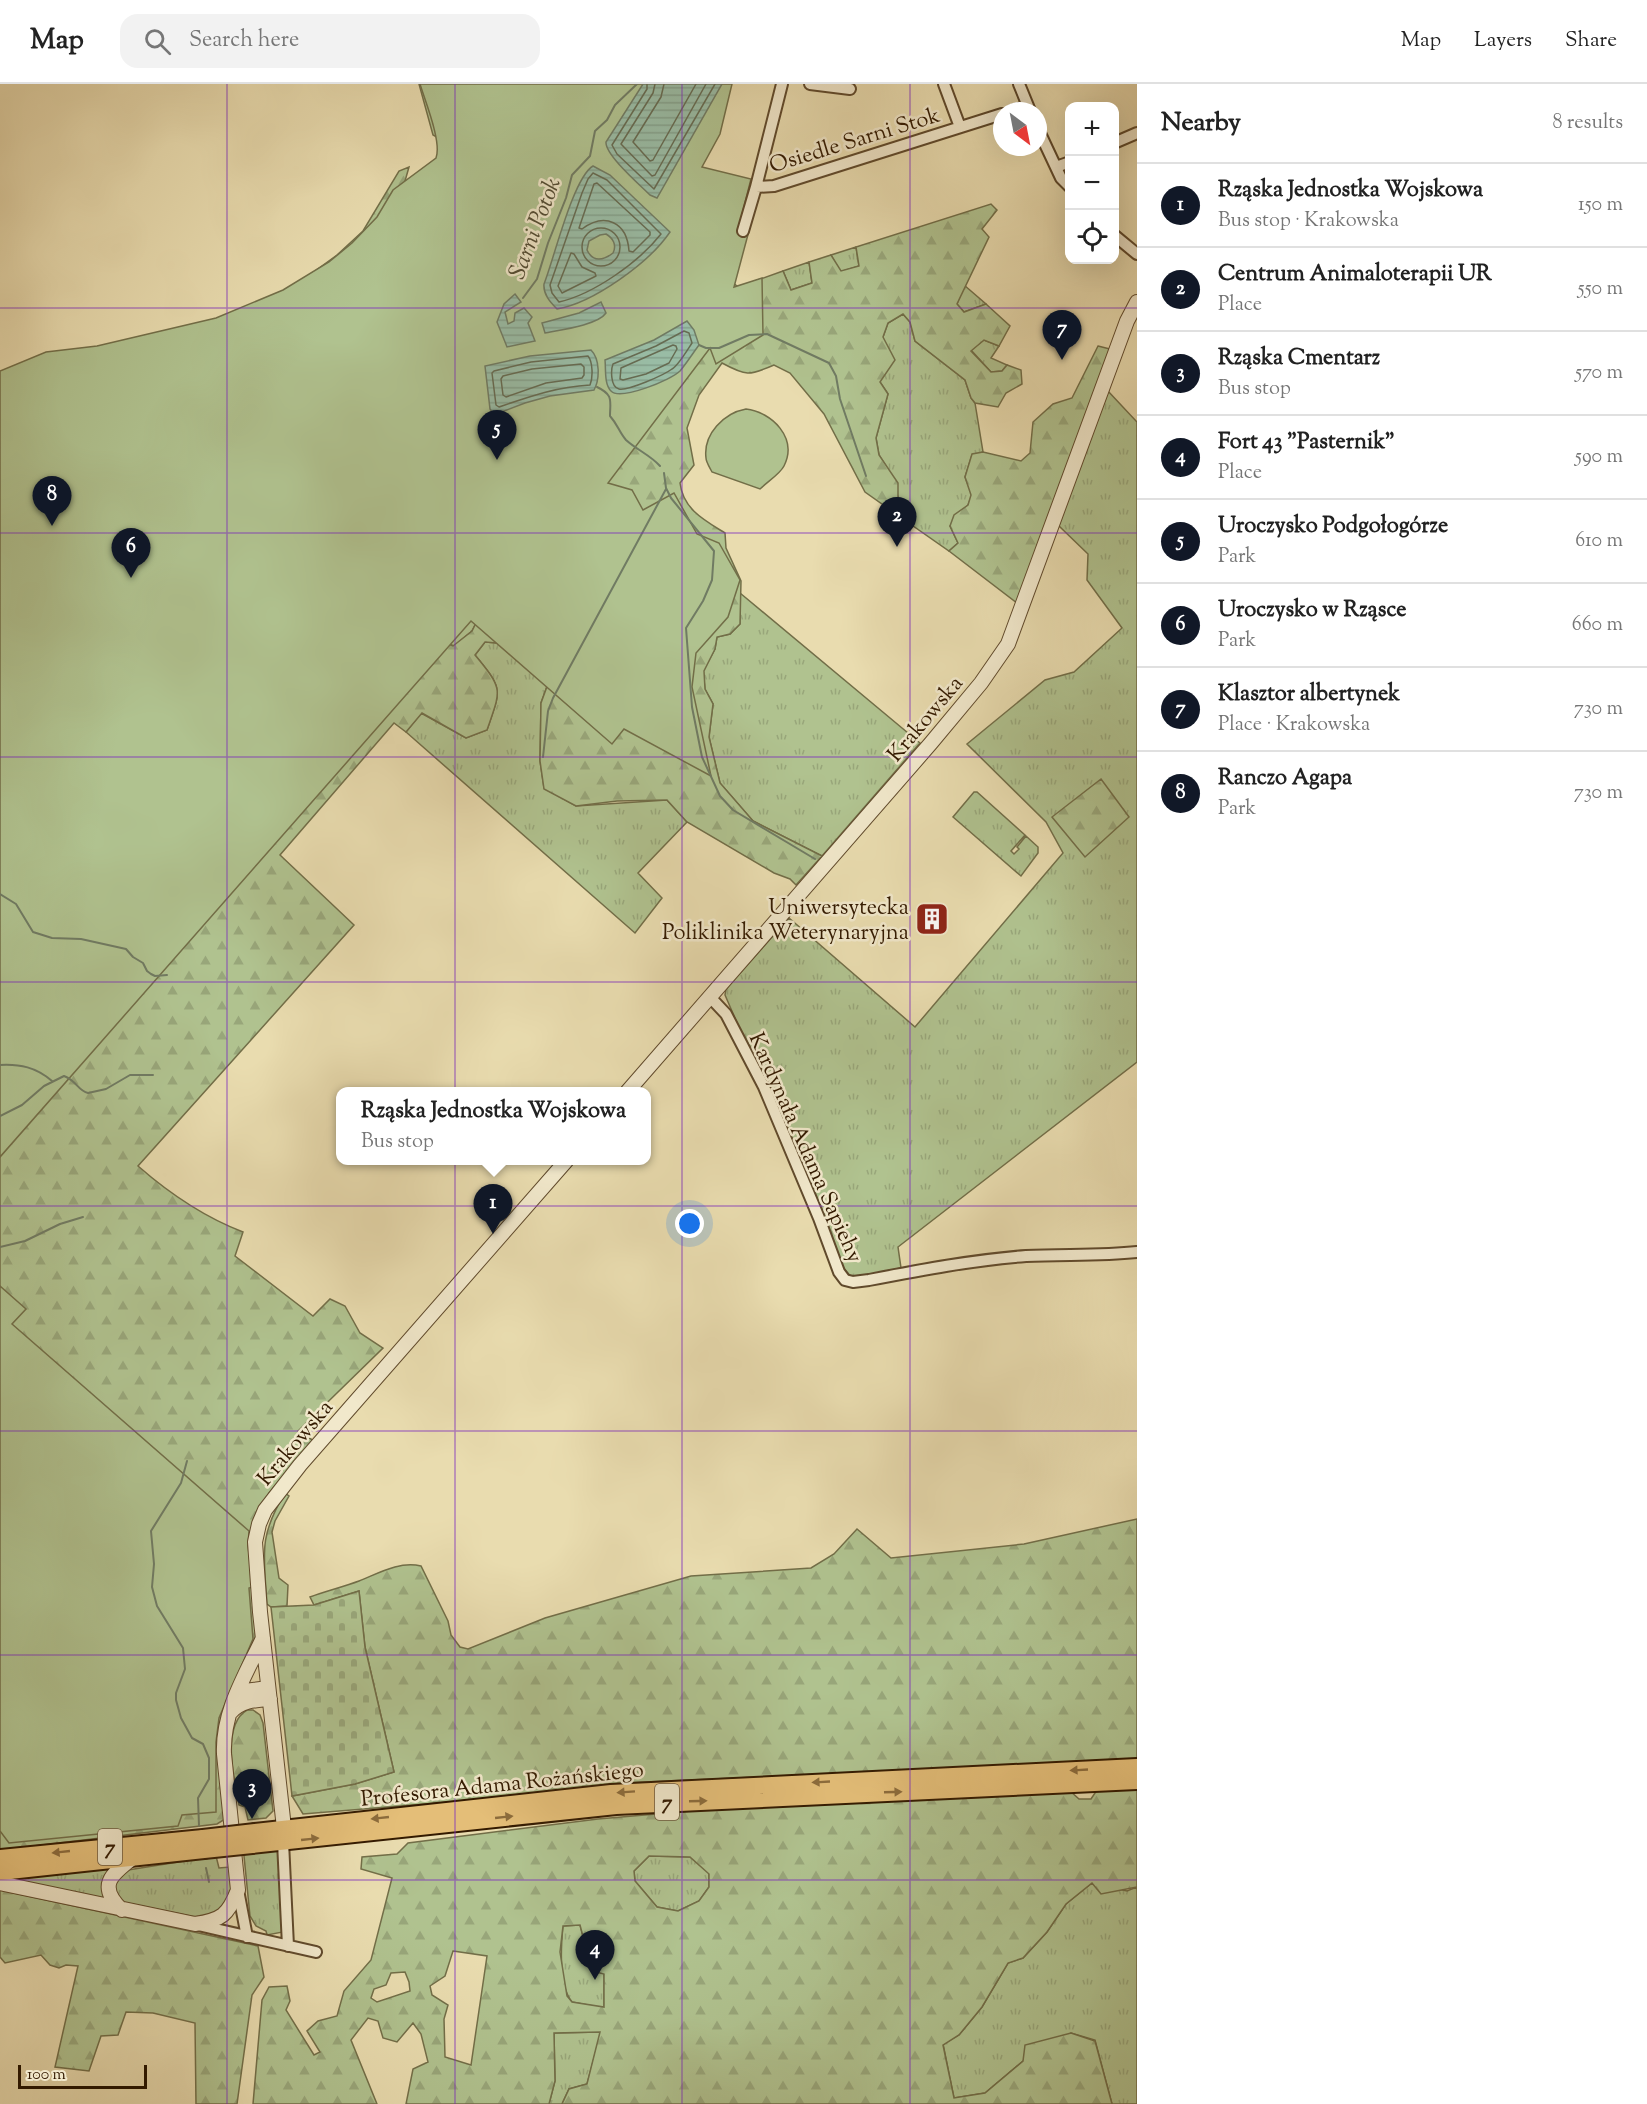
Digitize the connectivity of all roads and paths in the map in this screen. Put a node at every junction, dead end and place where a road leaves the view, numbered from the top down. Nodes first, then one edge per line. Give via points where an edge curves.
1 (782, 84) edge
2 (810, 84) edge
3 (944, 84) edge
4 (1019, 84) edge
5 (850, 89) dead end
6 (1026, 102) edge
7 (993, 117) edge
8 (960, 127) junction
9 (1137, 133) edge
10 (1119, 141) edge
11 (1047, 148) edge
12 (1065, 164) edge
13 (1056, 167) junction
14 (1065, 182) edge
15 (756, 187) junction
16 (743, 231) dead end
17 (1119, 239) edge
18 (1137, 254) edge
19 (1137, 302) edge
20 (710, 997) junction
21 (631, 1087) edge
22 (563, 1165) edge
23 (1137, 1252) edge
24 (263, 1637) junction
25 (269, 1694) junction
26 (236, 1695) junction
27 (230, 1713) junction
28 (1137, 1767) edge
29 (1137, 1781) edge
30 (283, 1835) junction
31 (204, 1844) junction
32 (8, 1857) edge
33 (134, 1857) junction
34 (0, 1872) edge
35 (0, 1883) edge
36 (238, 1890) junction
37 (122, 1910) junction
38 (195, 1924) junction
39 (247, 1937) junction
40 (288, 1946) junction
41 (316, 1952) dead end

1 - 15 street, Osiedle Sarni Stok
2 - 5 street
3 - 8 street, Osiedle Sarni Stok
4 - 6 street
7 - 8 street, Osiedle Sarni Stok
8 - 15 street, Osiedle Sarni Stok via 774,186
9 - 10 street
11 - 13 street
12 - 13 street
13 - 14 street
15 - 16 street
17 - 18 street
19 - 20 street, Krakowska via 1008,644 932,743
20 - 21 street, Krakowska
20 - 23 street, Kardynała Adama Sapiehy via 726,1014 768,1096 845,1280 869,1280 998,1259
22 - 24 street, Krakowska via 265,1510 255,1542
24 - 25 street, Krakowska
24 - 26 street
25 - 26 street via 244,1691
25 - 27 street via 236,1706
25 - 30 street, Krakowska
26 - 27 street
27 - 36 street via 224,1754
28 -> 30 main road, Profesora Adama Rożańskiego / 7 via 643,1791
30 -> 29 main road, Profesora Adama Rożańskiego / 7 via 616,1806
30 - 31 main road, Profesora Adama Rożańskiego / 7, bridge
30 - 40 street
31 -> 32 main road, Profesora Adama Rożańskiego / 7
31 - 33 main road, Profesora Adama Rożańskiego / 7
33 - 34 main road, Profesora Adama Rożańskiego / 7
33 - 37 street via 115,1872 108,1884 111,1898
35 - 37 street
36 - 38 street via 221,1917
36 - 39 street
37 - 38 street
38 - 39 street
39 - 40 street
40 - 41 street

